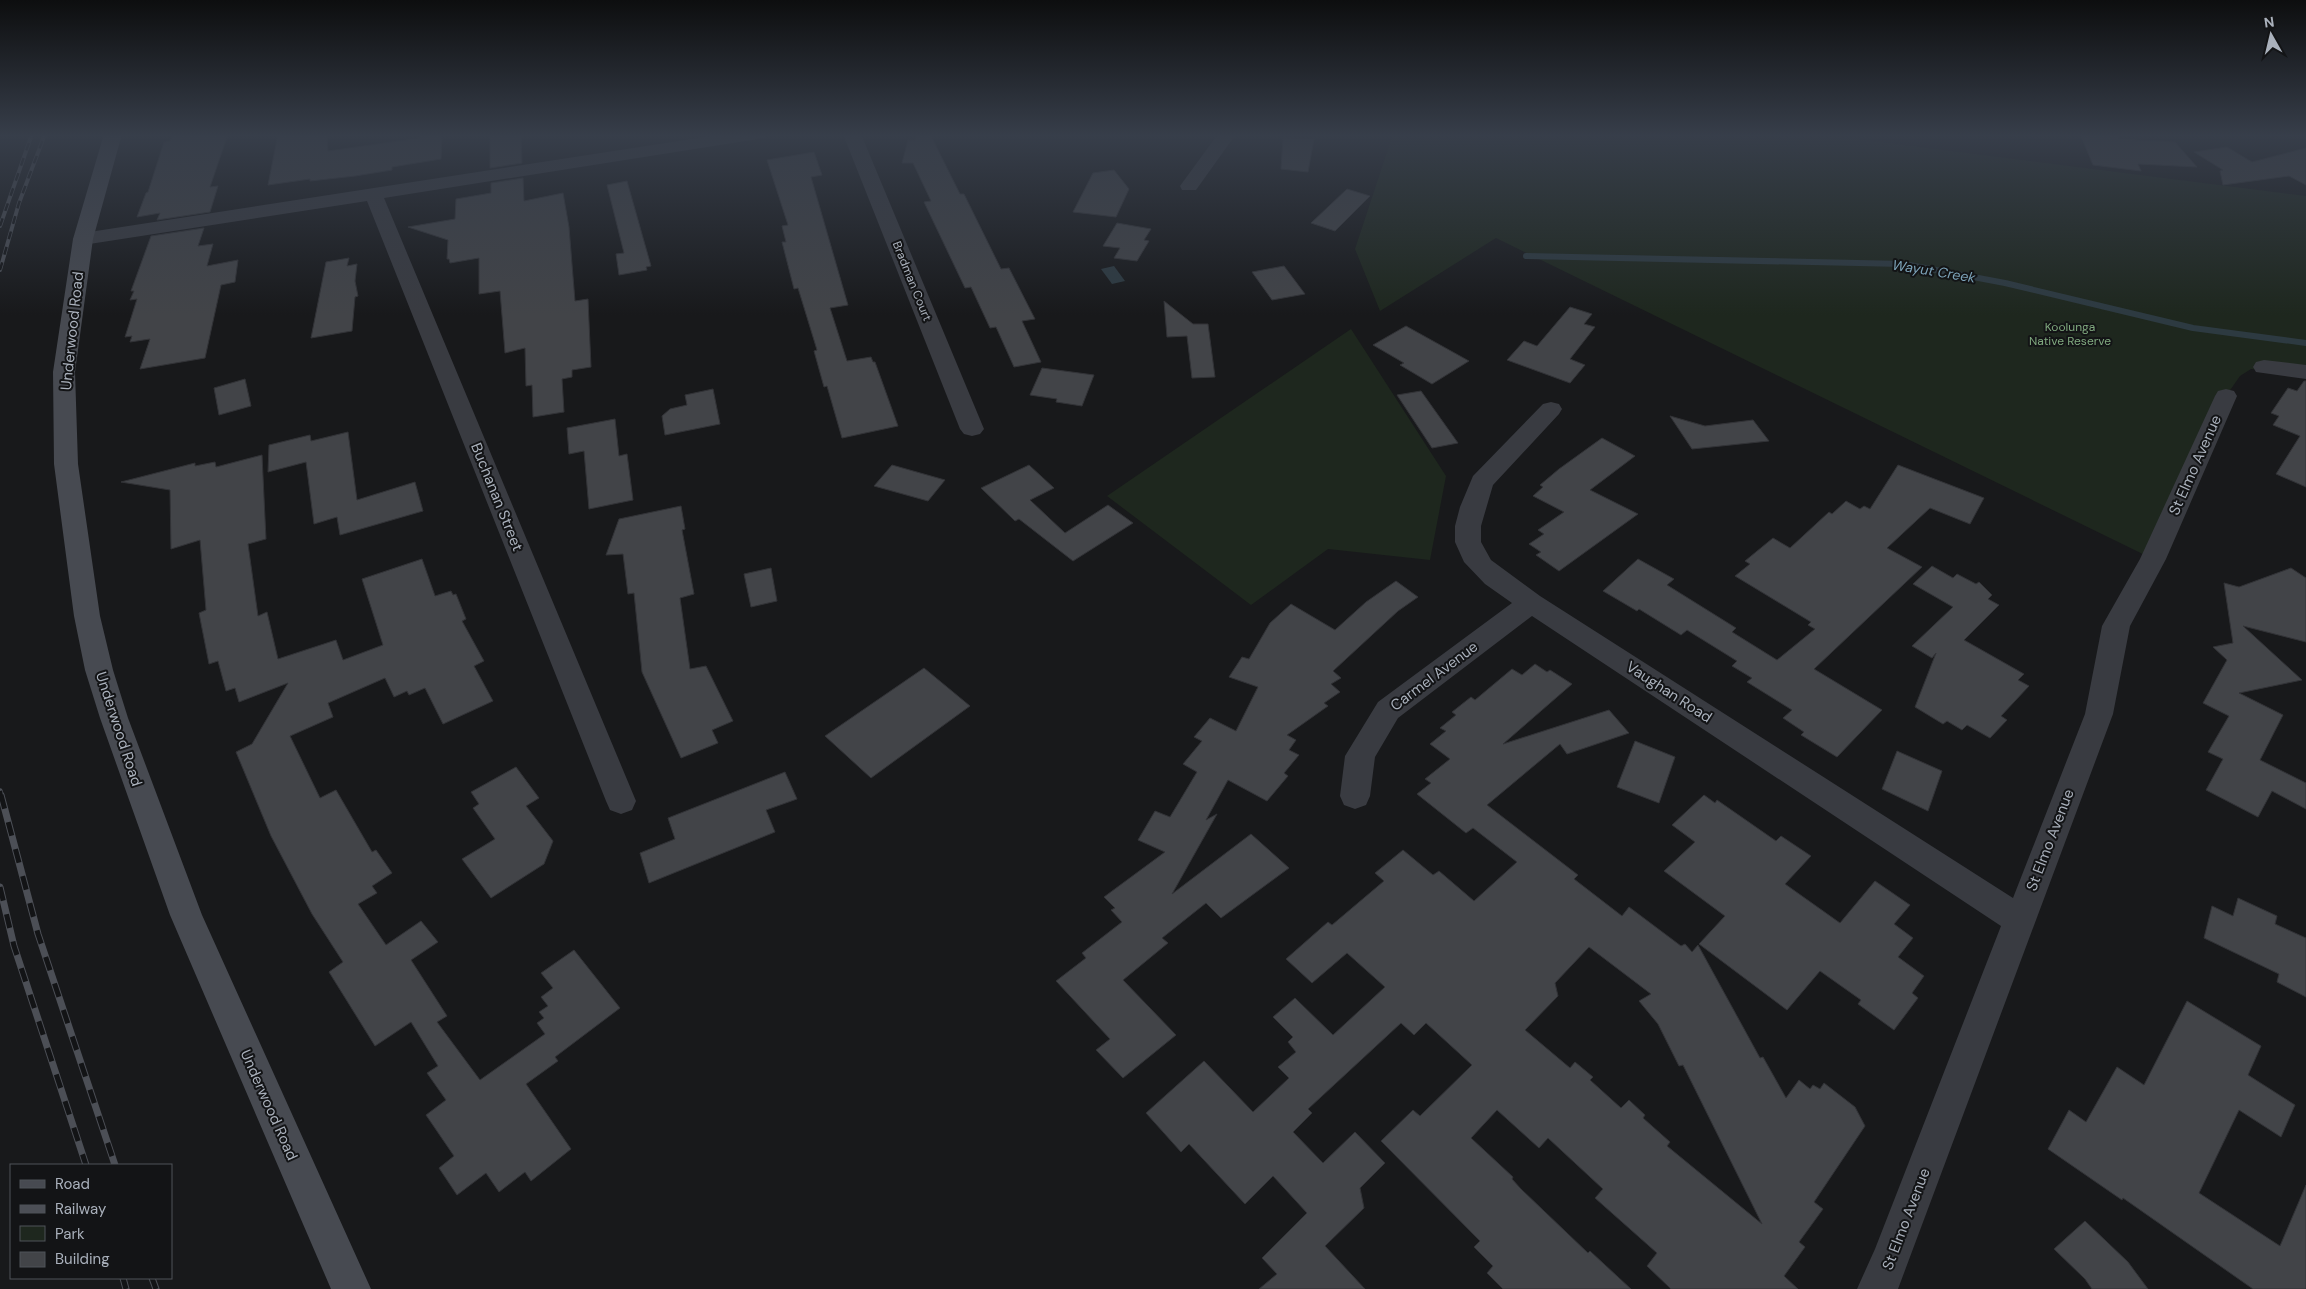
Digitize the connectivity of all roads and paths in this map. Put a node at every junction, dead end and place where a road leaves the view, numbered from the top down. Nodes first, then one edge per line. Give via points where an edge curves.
1 (96, 194) edge
2 (360, 194) edge
3 (374, 194) edge
4 (876, 194) edge
5 (83, 239) junction
6 (2264, 368) dead end
7 (2306, 372) edge
8 (2226, 396) dead end
9 (1551, 409) dead end
10 (972, 429) dead end
11 (1531, 603) junction
12 (1355, 796) dead end
13 (621, 801) dead end
14 (2019, 920) junction
15 (351, 1289) edge
16 (1877, 1289) edge

1 - 5 main road, Underwood Road
2 - 5 street
3 - 13 street, Buchanan Street
4 - 10 street, Bradman Court
5 - 15 main road, Underwood Road via 64,372 66,464 81,583 99,670 186,915
6 - 7 street
8 - 14 street, St Elmo Avenue via 2153,559 2116,626 2099,714
9 - 11 street, Vaughan Road via 1482,482 1466,540 1478,565
11 - 12 street, Carmel Avenue via 1388,710 1360,756
11 - 14 street, Vaughan Road
14 - 16 street, St Elmo Avenue

